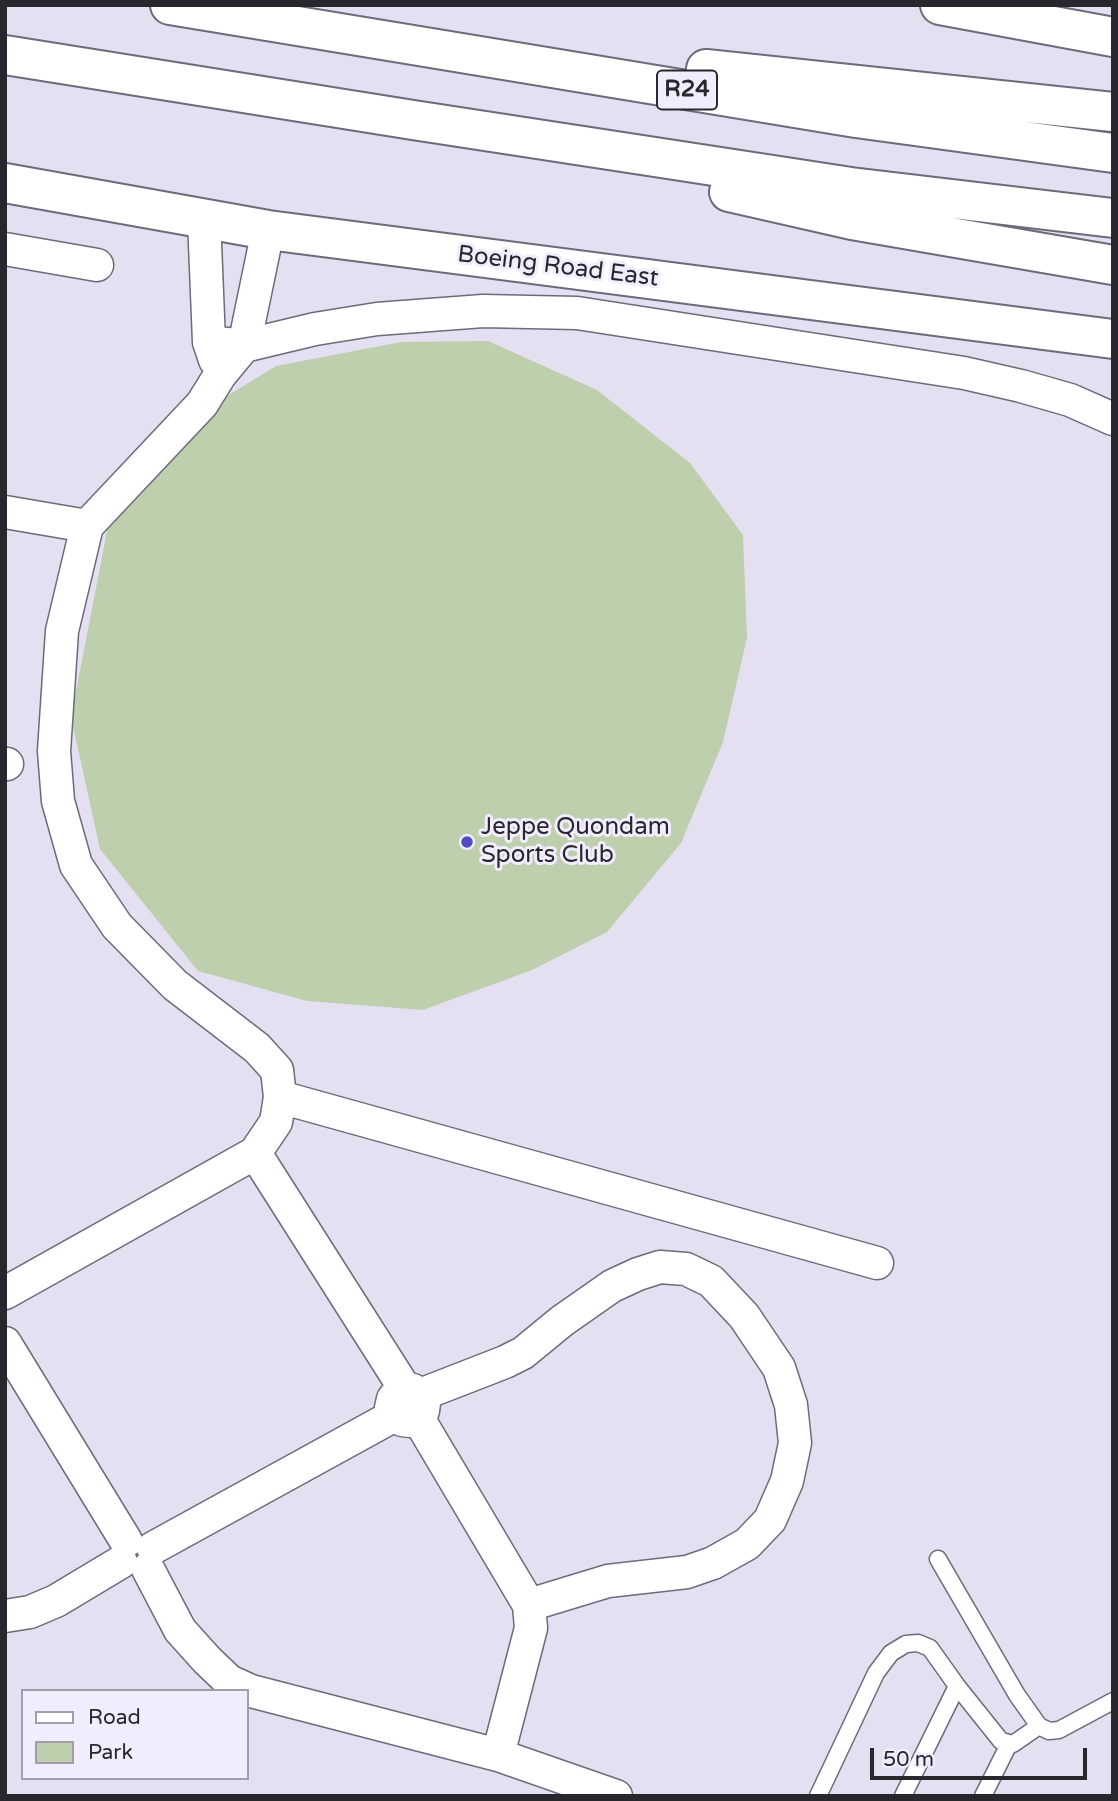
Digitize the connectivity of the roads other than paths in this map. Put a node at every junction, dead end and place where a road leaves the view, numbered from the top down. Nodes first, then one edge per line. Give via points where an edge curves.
1 (170, 5) edge
2 (940, 5) edge
3 (262, 19) junction
4 (1113, 37) edge
5 (5, 55) edge
6 (1113, 112) edge
7 (413, 120) junction
8 (1113, 153) edge
9 (5, 183) edge
10 (1113, 218) edge
11 (204, 219) junction
12 (268, 230) junction
13 (5, 249) edge
14 (97, 265) dead end
15 (1113, 265) edge
16 (1113, 339) edge
17 (209, 342) junction
18 (244, 346) junction
19 (220, 375) junction
20 (1113, 419) edge
21 (5, 512) edge
22 (87, 526) junction
23 (280, 1097) junction
24 (256, 1153) junction
25 (877, 1263) dead end
26 (5, 1293) edge
27 (5, 1343) edge
28 (410, 1404) junction
29 (137, 1555) junction
30 (938, 1559) dead end
31 (529, 1605) junction
32 (5, 1616) edge
33 (957, 1686) junction
34 (247, 1689) edge
35 (248, 1690) edge
36 (1113, 1701) edge
37 (1039, 1726) junction
38 (1009, 1744) junction
39 (498, 1755) junction
40 (616, 1796) edge
41 (818, 1796) edge
42 (903, 1796) edge
43 (983, 1796) edge

1 - 3 main road, R24
2 - 4 main road
3 - 6 main road
3 - 8 main road, R24 via 856,118
5 - 7 main road
7 - 10 main road via 851,187
7 - 15 main road via 852,220
9 - 11 main road, Boeing Road East
11 - 12 main road, Boeing Road East
11 - 17 street
12 - 16 main road, Boeing Road East
12 - 18 street
13 - 14 street
17 - 18 street
17 - 19 street
18 - 19 street
18 - 20 street via 377,319 483,311 577,313 964,373 1070,400
19 - 22 street via 202,404
21 - 22 street
22 - 23 street via 62,631 54,751 58,801 76,865 117,926 175,985 257,1048 277,1070
23 - 24 street via 276,1122
23 - 25 street
24 - 26 street
24 - 28 street
27 - 29 street
28 - 29 street
28 - 31 street
28 - 31 street via 523,1353 612,1286 660,1267 685,1269 711,1281 744,1316 779,1368 791,1405 795,1443 787,1480 770,1520 747,1544 687,1572 608,1581
29 - 32 street via 56,1601
29 - 34 street via 180,1630 229,1681
30 - 37 lane
31 - 39 street via 531,1628
33 - 38 lane via 1001,1741
33 - 41 lane via 930,1648 906,1644 891,1653 876,1674
33 - 42 lane
35 - 39 street
36 - 37 lane via 1059,1730
37 - 38 lane
38 - 43 lane
39 - 40 street

